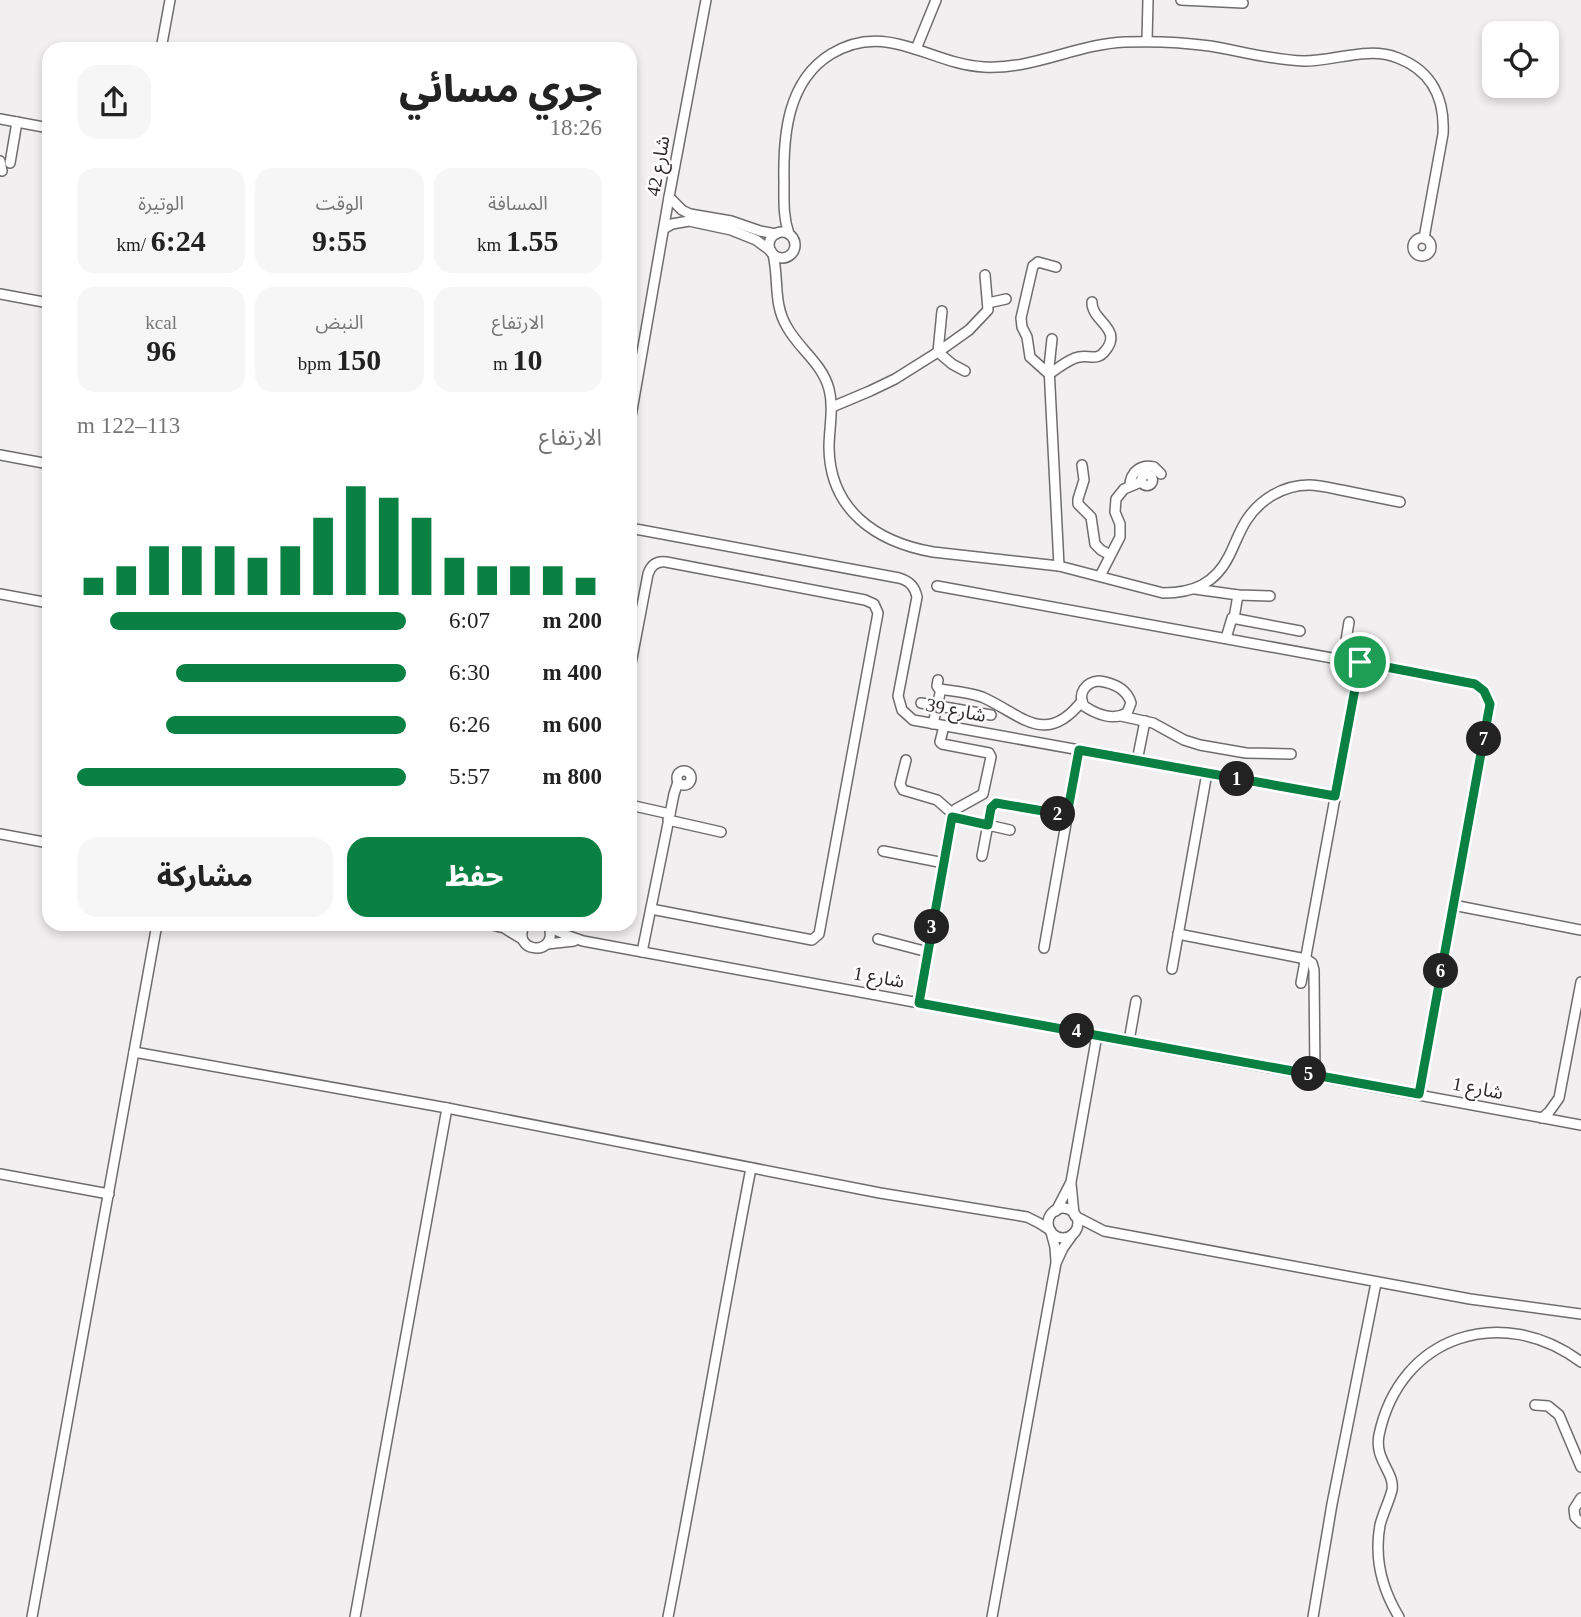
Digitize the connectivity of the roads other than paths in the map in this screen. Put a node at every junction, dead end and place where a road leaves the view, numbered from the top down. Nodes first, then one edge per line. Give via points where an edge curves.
1 (170, 0) edge
2 (706, 0) edge
3 (936, 0) edge
4 (1148, 0) edge
5 (1181, 0) edge
6 (1243, 3) dead end
7 (1146, 41) junction
8 (162, 42) edge
9 (916, 49) junction
10 (0, 119) edge
11 (17, 122) junction
12 (42, 127) edge
13 (10, 163) dead end
14 (670, 197) junction
15 (665, 228) junction
16 (781, 233) junction
17 (1424, 238) dead end
18 (772, 252) junction
19 (784, 257) junction
20 (1056, 267) dead end
21 (776, 273) junction
22 (985, 275) dead end
23 (0, 294) edge
24 (1006, 299) dead end
25 (42, 302) edge
26 (1092, 302) dead end
27 (988, 303) junction
28 (942, 311) dead end
29 (1052, 339) dead end
30 (938, 352) junction
31 (965, 371) dead end
32 (1049, 374) junction
33 (637, 383) edge
34 (832, 407) junction
35 (0, 455) edge
36 (42, 463) edge
37 (1082, 464) dead end
38 (1130, 486) junction
39 (1400, 502) dead end
40 (637, 528) edge
41 (1110, 555) junction
42 (1059, 566) junction
43 (1100, 576) junction
44 (937, 586) dead end
45 (1195, 589) junction
46 (0, 594) edge
47 (1238, 596) junction
48 (1270, 596) dead end
49 (42, 602) edge
50 (1234, 618) junction
51 (1349, 622) dead end
52 (1300, 631) dead end
53 (637, 632) edge
54 (1226, 638) junction
55 (1343, 659) junction
56 (1360, 662) junction
57 (1130, 698) junction
58 (1082, 701) junction
59 (921, 703) dead end
60 (937, 706) junction
61 (991, 715) dead end
62 (1121, 716) junction
63 (1145, 721) junction
64 (933, 724) junction
65 (944, 726) junction
66 (1079, 750) junction
67 (1291, 754) dead end
68 (906, 760) dead end
69 (1137, 761) junction
70 (1207, 773) junction
71 (678, 782) dead end
72 (1335, 796) junction
73 (637, 807) edge
74 (1067, 815) junction
75 (952, 816) junction
76 (669, 817) junction
77 (988, 825) junction
78 (1010, 830) dead end
79 (721, 832) dead end
80 (0, 834) edge
81 (42, 842) edge
82 (883, 851) dead end
83 (982, 856) dead end
84 (944, 863) junction
85 (1453, 905) junction
86 (651, 909) junction
87 (1581, 930) edge
88 (156, 931) edge
89 (510, 931) edge
90 (521, 931) edge
91 (550, 931) edge
92 (559, 931) edge
93 (1178, 934) junction
94 (522, 939) junction
95 (878, 939) dead end
96 (583, 941) junction
97 (547, 944) junction
98 (1044, 948) dead end
99 (642, 952) junction
100 (928, 952) junction
101 (1306, 959) junction
102 (1172, 969) dead end
103 (1581, 982) edge
104 (1301, 984) dead end
105 (1136, 1001) dead end
106 (919, 1003) junction
107 (1097, 1035) junction
108 (1129, 1041) junction
109 (134, 1052) junction
110 (1315, 1075) junction
111 (1419, 1094) junction
112 (447, 1108) junction
113 (1542, 1118) junction
114 (1581, 1125) edge
115 (751, 1168) junction
116 (0, 1174) edge
117 (1071, 1182) junction
118 (109, 1194) junction
119 (1055, 1211) junction
120 (1075, 1215) junction
121 (1027, 1217) junction
122 (1050, 1231) junction
123 (1104, 1231) junction
124 (1073, 1234) junction
125 (1056, 1263) junction
126 (1376, 1283) junction
127 (1581, 1314) edge
128 (1581, 1362) edge
129 (1535, 1405) dead end
130 (1581, 1467) edge
131 (1581, 1498) edge
132 (1581, 1523) edge
133 (32, 1617) edge
134 (355, 1617) edge
135 (668, 1617) edge
136 (992, 1617) edge
137 (1313, 1617) edge
138 (1399, 1617) edge

1 - 8 street
2 - 14 street, شارع 42
3 - 9 street
4 - 7 street
5 - 6 street
7 - 9 street via 1096,45 994,68 955,63
7 - 17 street via 1191,43 1290,61 1371,52 1413,66 1433,85 1444,117
9 - 16 street via 861,42 829,55 804,81 791,107 785,136
10 - 11 street
11 - 12 street
11 - 13 street
14 - 15 street, شارع 42
14 - 16 street via 690,214
15 - 18 street via 689,221 731,230
15 - 33 street, شارع 42
16 - 18 street via 770,239
16 - 19 street via 792,237 794,245
18 - 19 street
18 - 21 street
19 - 21 street
20 - 32 street via 1034,264 1021,318 1030,357
21 - 34 street via 777,299 786,326 823,374
22 - 27 street
23 - 25 street
24 - 27 street
26 - 32 street via 1093,312 1110,332 1109,346 1101,356 1077,358
27 - 30 street via 987,312 969,330
28 - 30 street
29 - 32 street
30 - 31 street
30 - 34 street via 887,384
32 - 42 street
34 - 42 street via 829,450 835,480 849,508 875,532 912,549
35 - 36 street
37 - 41 street via 1084,480 1078,504 1093,522 1095,544
38 - 38 street via 1149,485 1159,474 1154,467 1143,467 1134,472
38 - 41 street via 1116,499 1120,537
39 - 45 street via 1310,485 1290,487 1257,507 1219,572
40 - 64 street, شارع 39 via 910,583 916,597 898,703 913,720
41 - 43 street
42 - 43 street
43 - 45 street via 1163,593
44 - 54 street
45 - 47 street
46 - 49 street
47 - 48 street
47 - 50 street
50 - 52 street
50 - 54 street
51 - 55 street
53 - 86 street via 648,574 653,565 666,562 865,600 874,604 878,613 819,934 812,940
54 - 55 street
55 - 56 street
56 - 72 street
56 - 85 street via 1475,684 1487,696 1490,708
57 - 58 street via 1099,681 1085,687
57 - 62 street via 1129,710
57 - 63 street
58 - 60 street via 1067,718 1048,724 1026,721 978,696 939,685
58 - 62 street via 1099,714
59 - 60 street
60 - 61 street
60 - 64 street
62 - 63 street
63 - 67 street via 1192,743 1239,752
63 - 69 street
64 - 65 street, شارع 39
65 - 66 street, شارع 39
65 - 75 street via 942,744 991,757 983,794
66 - 69 street, شارع 39
66 - 74 street
68 - 75 street via 900,784 903,790 937,800
69 - 70 street, شارع 39
70 - 72 street, شارع 39
70 - 93 street
71 - 76 street
72 - 101 street
73 - 76 street
74 - 77 street via 996,803
74 - 98 street
75 - 77 street
75 - 84 street
76 - 79 street
76 - 86 street
77 - 78 street
77 - 83 street
80 - 81 street
82 - 84 street
84 - 100 street
85 - 87 street
85 - 111 street
86 - 99 street
88 - 109 street
89 - 94 street
90 - 94 street
91 - 97 street
92 - 96 street, شارع 1
93 - 101 street
93 - 102 street
94 - 97 street, شارع 1 via 531,948
95 - 100 street
96 - 97 street, شارع 1
96 - 99 street, شارع 1
99 - 106 street, شارع 1
100 - 106 street
101 - 104 street
101 - 110 street via 1314,970
103 - 113 street via 1559,1098
105 - 108 street
106 - 107 street, شارع 1
107 - 108 street, شارع 1
107 - 117 street
108 - 110 street, شارع 1
109 - 112 street
109 - 118 street
110 - 111 street, شارع 1
111 - 113 street, شارع 1
112 - 115 street
112 - 134 street
113 - 114 street, شارع 1
115 - 121 street
115 - 135 street
116 - 118 street
117 - 119 street
117 - 120 street
118 - 133 street
119 - 120 street via 1068,1210
119 - 121 street
119 - 122 street via 1048,1220
120 - 123 street
120 - 124 street
121 - 122 street
122 - 124 street via 1061,1238
122 - 125 street
123 - 124 street
123 - 126 street
124 - 125 street
125 - 136 street
126 - 127 street
126 - 137 street
128 - 138 street via 1531,1337 1476,1335 1426,1355 1402,1379 1387,1406 1377,1442 1392,1488 1380,1526 1379,1564 1389,1602
129 - 130 street via 1548,1406 1559,1415
131 - 132 street via 1574,1509

